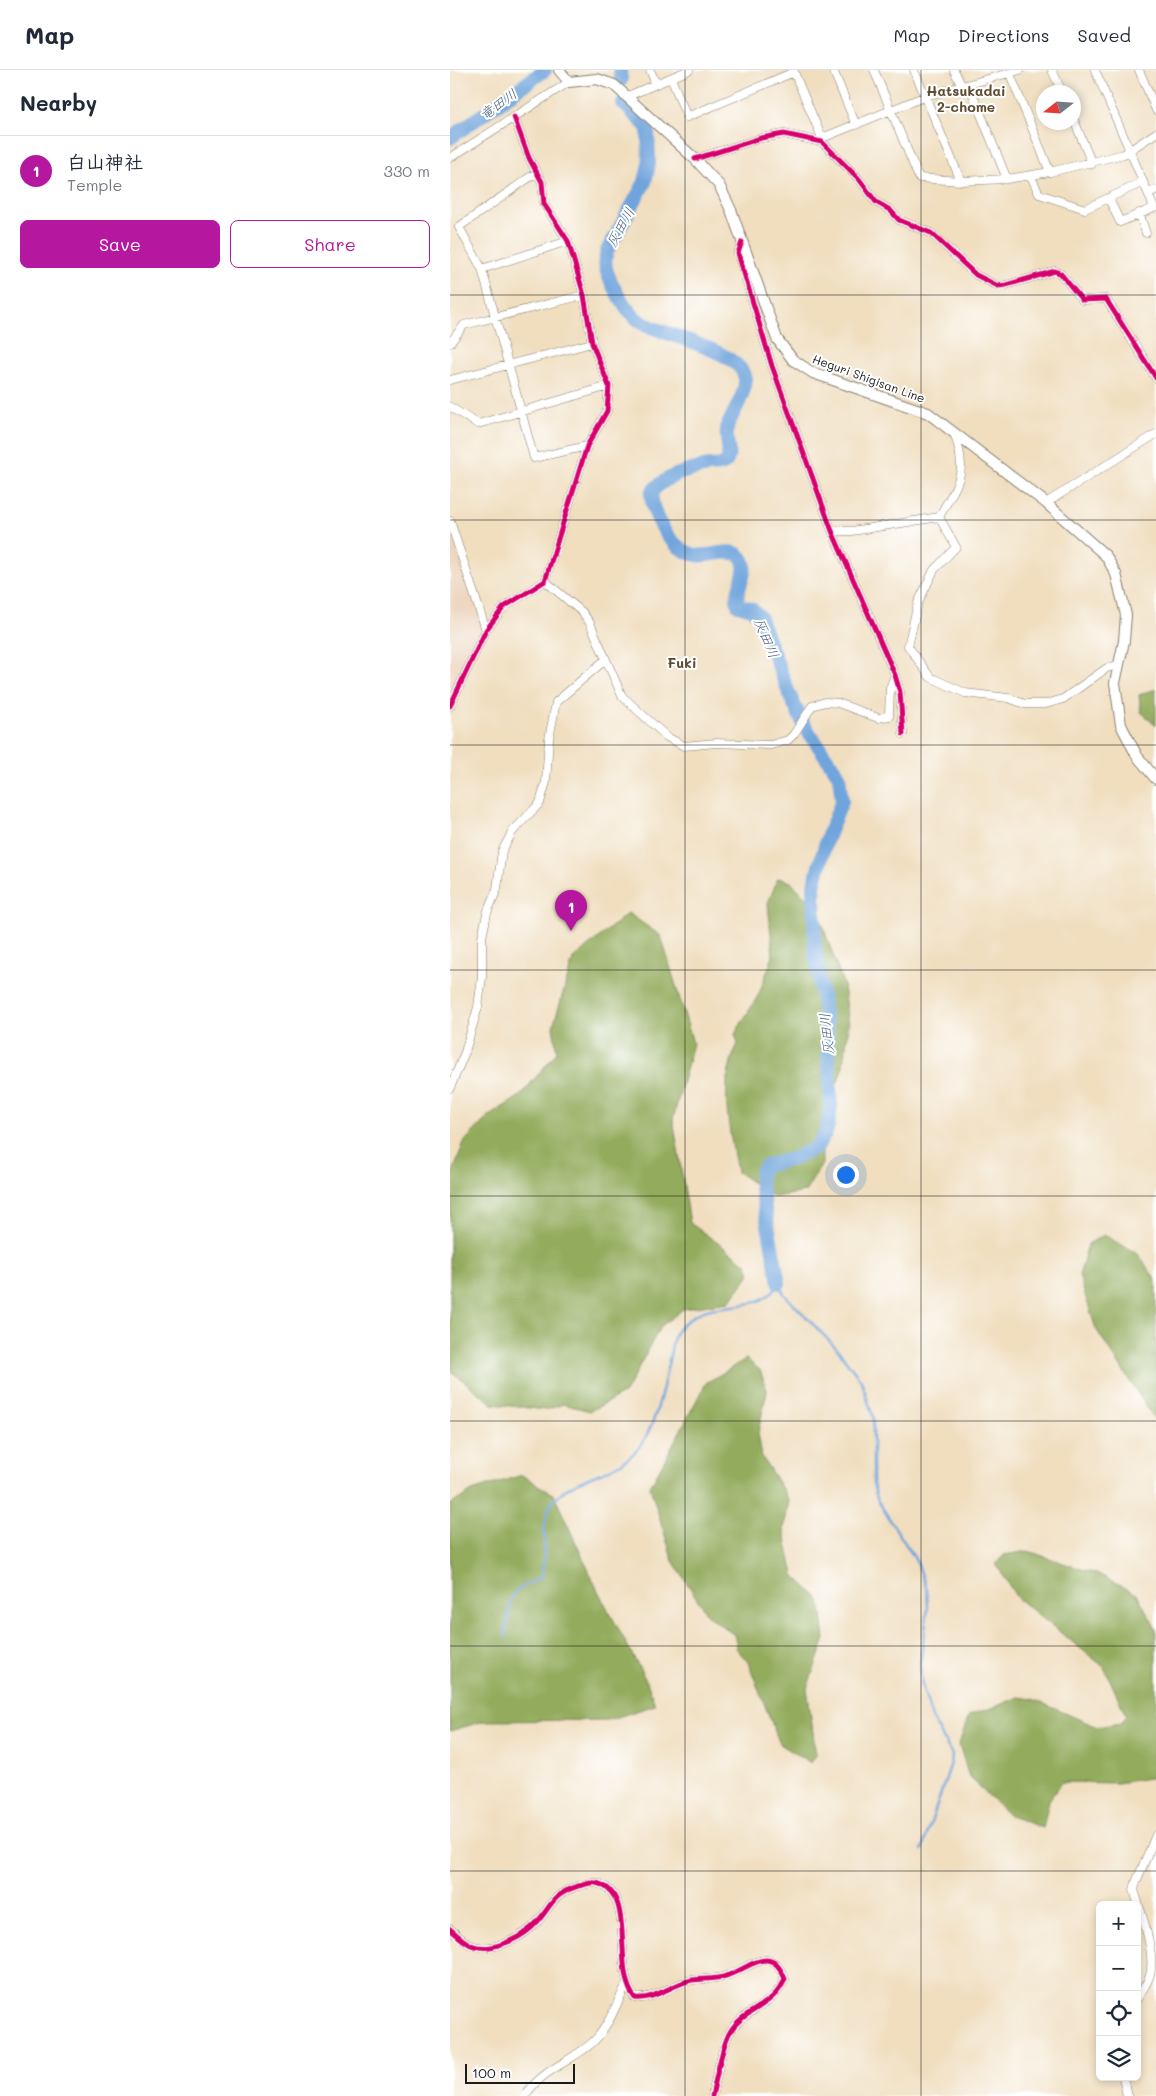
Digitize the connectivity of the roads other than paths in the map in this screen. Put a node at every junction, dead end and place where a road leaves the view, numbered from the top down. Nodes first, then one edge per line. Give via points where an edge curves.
1 (560, 70) edge
2 (650, 70) edge
3 (689, 70) edge
4 (833, 70) edge
5 (874, 70) edge
6 (914, 70) edge
7 (954, 70) edge
8 (1020, 70) edge
9 (1052, 70) edge
10 (1095, 70) edge
11 (1139, 70) edge
12 (794, 71) edge
13 (1010, 74) junction
14 (670, 78) junction
15 (569, 82) junction
16 (656, 84) junction
17 (1059, 85) edge
18 (965, 86) junction
19 (628, 96) junction
20 (926, 96) junction
21 (1156, 110) edge
22 (891, 111) junction
23 (514, 117) junction
24 (856, 124) junction
25 (1078, 130) edge
26 (1156, 133) edge
27 (822, 140) junction
28 (1130, 151) junction
29 (450, 158) edge
30 (695, 158) junction
31 (1092, 164) junction
32 (537, 172) junction
33 (1050, 172) junction
34 (1031, 176) junction
35 (1007, 179) junction
36 (961, 182) junction
37 (1143, 182) junction
38 (1152, 191) edge
39 (1109, 199) junction
40 (1140, 213) junction
41 (1146, 233) dead end
42 (568, 241) junction
43 (742, 242) junction
44 (482, 269) junction
45 (584, 295) junction
46 (494, 317) junction
47 (450, 343) edge
48 (592, 343) junction
49 (508, 365) junction
50 (1156, 378) edge
51 (450, 380) edge
52 (609, 386) junction
53 (450, 407) edge
54 (521, 413) junction
55 (954, 432) junction
56 (1156, 434) edge
57 (587, 446) junction
58 (1046, 503) junction
59 (939, 517) junction
60 (450, 521) edge
61 (832, 532) junction
62 (545, 581) junction
63 (486, 630) junction
64 (605, 660) junction
65 (1118, 665) junction
66 (895, 675) junction
67 (450, 706) edge
68 (903, 734) dead end
69 (1156, 779) edge
70 (450, 1088) edge
71 (1156, 1835) edge
72 (450, 1929) edge
73 (626, 1985) junction
74 (1141, 1993) edge
75 (1124, 2081) edge
76 (525, 2096) edge
77 (712, 2096) edge
78 (1127, 2096) edge

1 - 15 main road
2 - 16 street
3 - 14 street
4 - 24 street
5 - 22 street
6 - 20 street
7 - 18 street
8 - 13 street
9 - 17 street
10 - 28 street
11 - 21 street
12 - 14 street via 687,117
12 - 27 street
13 - 18 street
13 - 33 street
14 - 16 street
15 - 19 main road, Heguri Shigisan Line via 604,81
15 - 23 street
16 - 19 street
18 - 20 street
18 - 35 street
19 - 30 main road, Heguri Shigisan Line
20 - 22 street
20 - 36 street
22 - 24 street
22 - 36 street via 919,178
23 - 29 street
23 - 32 street
24 - 27 street
25 - 31 street
26 - 28 street
27 - 30 street via 784,134
27 - 50 street via 876,202 899,220 931,233 976,275 998,286 1055,271 1082,300 1106,299
28 - 31 street
28 - 37 street
30 - 43 main road, Heguri Shigisan Line via 719,185
31 - 33 street
32 - 42 street via 542,182 544,204
32 - 44 street via 459,227
33 - 34 street
34 - 35 street
34 - 39 street via 1039,194 1085,209
35 - 36 street
37 - 38 street
37 - 39 street
38 - 40 street via 1154,208
39 - 40 street via 1120,222
40 - 41 street
42 - 44 street
42 - 45 street
43 - 55 main road, Heguri Shigisan Line via 777,339 793,360 813,373 928,413
43 - 61 street via 738,253 761,330
44 - 46 street
45 - 46 street
45 - 48 street
46 - 47 street via 464,325
46 - 49 street
48 - 49 street
48 - 52 street
49 - 51 street
49 - 54 street
52 - 54 street
52 - 57 street via 607,411
53 - 54 street via 478,424
54 - 57 street via 534,458
55 - 58 main road, Heguri Shigisan Line
55 - 59 street via 961,452 961,475
56 - 58 street
57 - 62 street
58 - 65 main road, Heguri Shigisan Line via 1106,556 1116,574 1126,615
59 - 61 street
59 - 65 street via 956,547 930,578 918,603 908,646 930,676 965,693 1008,698 1025,704 1046,704 1063,699 1107,668
60 - 63 street
61 - 66 street
62 - 63 street via 504,607
62 - 64 street via 590,622
63 - 67 street
64 - 66 street via 622,696 667,737 684,746 716,743 771,745 794,734 812,706 825,702 878,718 889,716 890,688
64 - 70 street via 556,702 546,782 540,803 513,832 502,851 497,889 487,913 482,938 478,1006 465,1052
65 - 69 main road, Heguri Shigisan Line via 1115,683 1121,725 1137,756
66 - 68 street via 900,692
71 - 74 street via 1134,1890 1149,1944 1151,1973
72 - 73 street via 470,1944 487,1947 510,1941 532,1928 564,1890 594,1883 607,1886 618,1902
73 - 76 street via 596,2040 540,2077
73 - 77 street via 635,1998 642,1999 694,1980 714,1980 732,1975 749,1964 764,1960 781,1968 785,1979 776,1996 742,2019 730,2032
75 - 78 street

